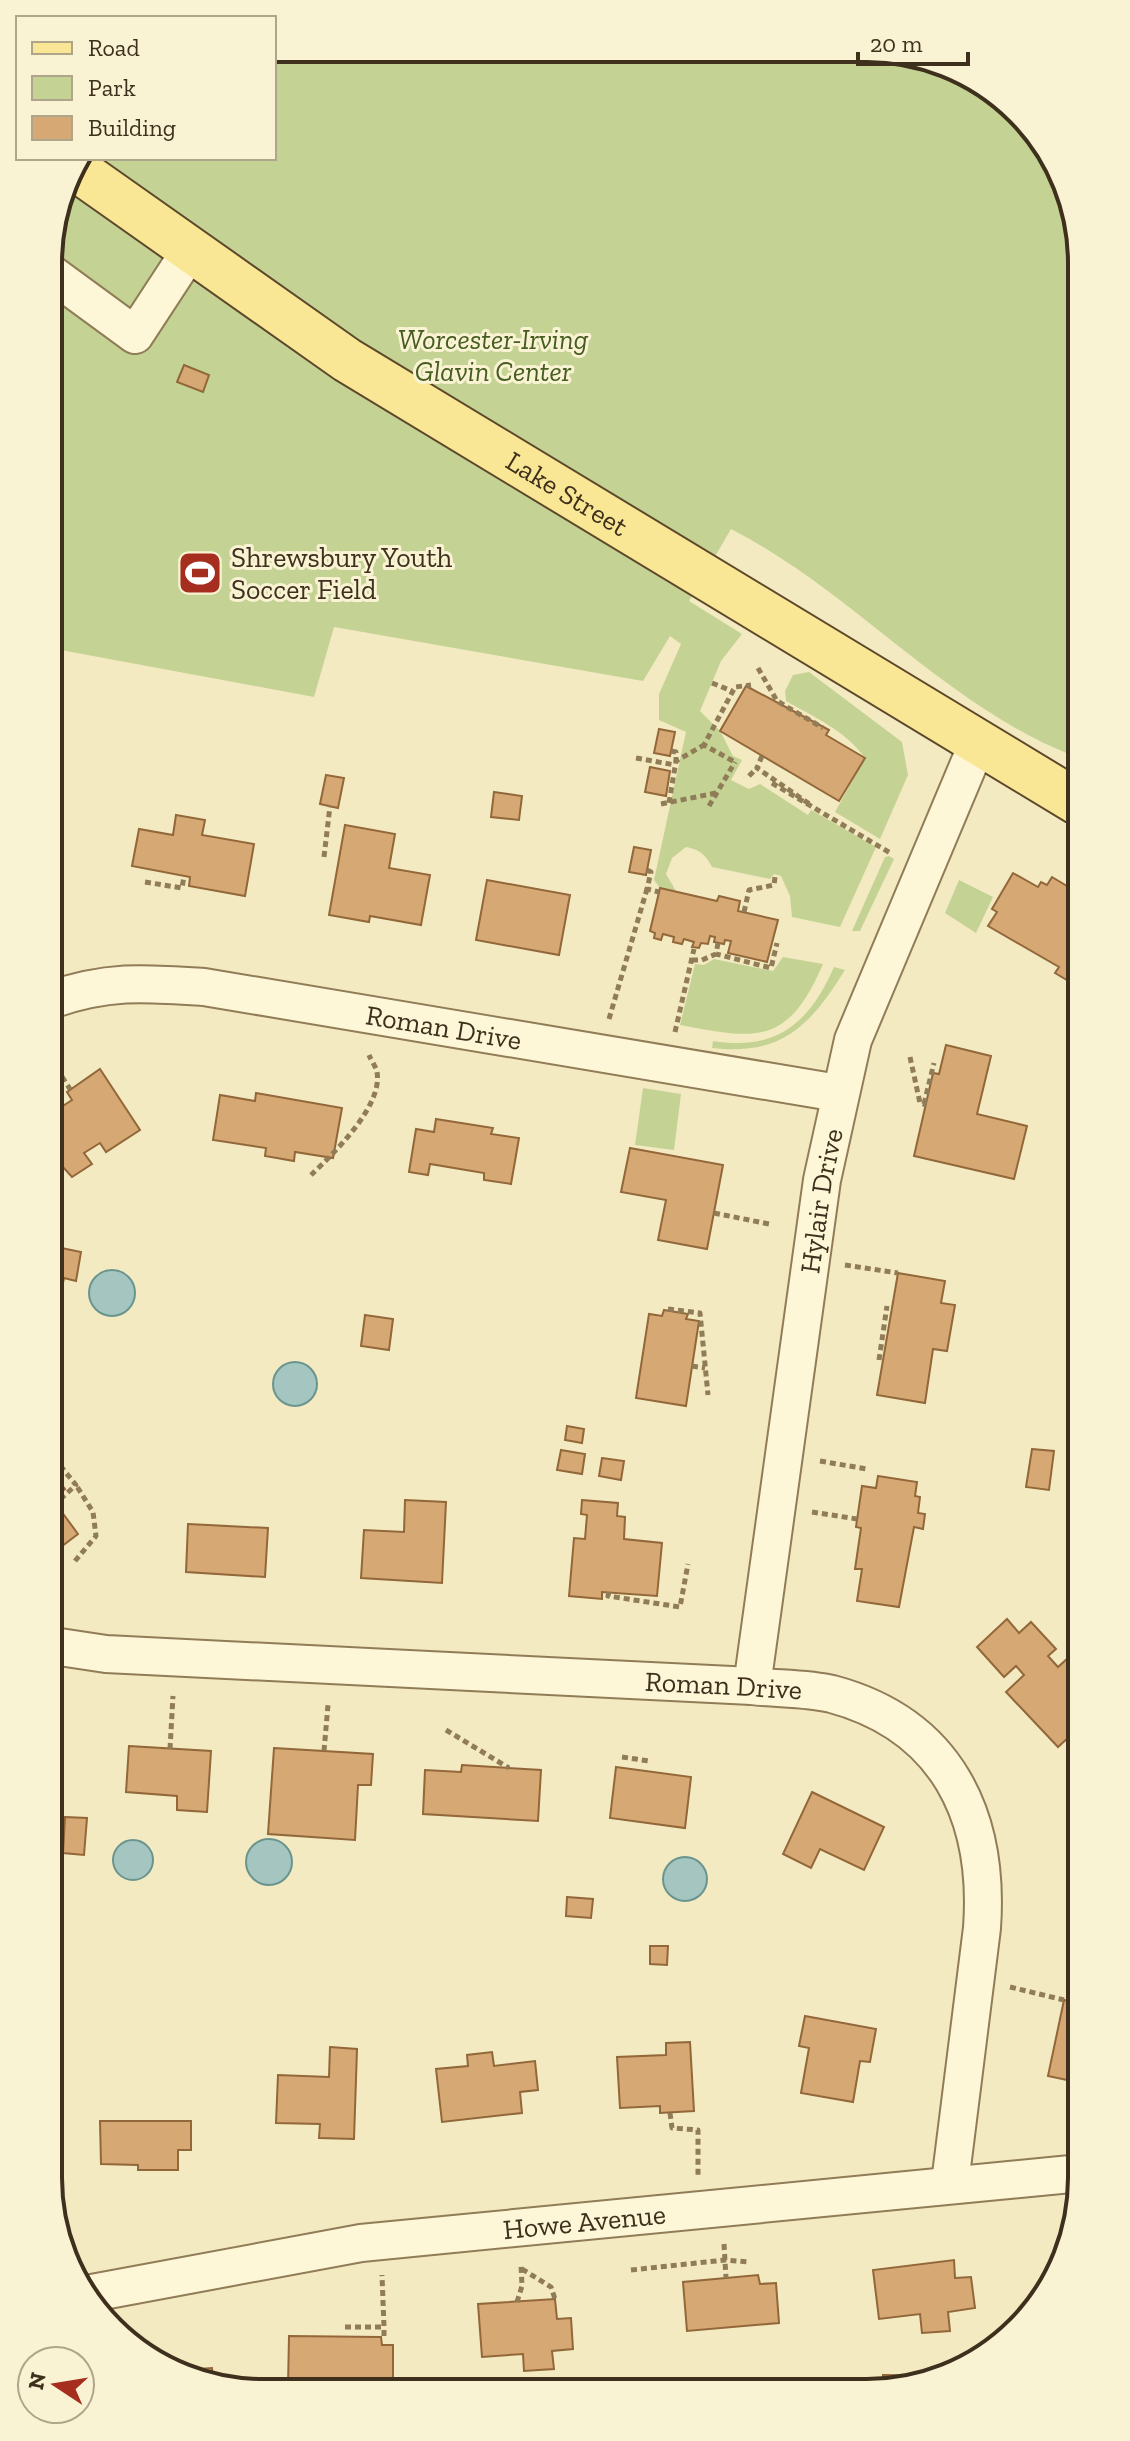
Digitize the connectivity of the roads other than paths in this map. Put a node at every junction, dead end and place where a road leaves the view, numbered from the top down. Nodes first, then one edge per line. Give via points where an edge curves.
1 (83, 174) edge
2 (190, 251) junction
3 (62, 282) edge
4 (979, 740) junction
5 (1068, 796) edge
6 (62, 997) edge
7 (838, 1093) junction
8 (62, 1647) edge
9 (752, 1686) junction
10 (1068, 2174) edge
11 (950, 2183) junction
12 (98, 2292) edge

1 - 2 main road, Lake Street
2 - 3 street via 135,335
2 - 4 main road, Lake Street via 453,426
4 - 5 main road, Lake Street
4 - 7 street, Hylair Drive via 853,1040
6 - 7 street, Roman Drive via 133,982 204,987
7 - 9 street, Hylair Drive
8 - 9 street, Roman Drive via 106,1654
9 - 11 street, Roman Drive via 829,1693 883,1715 934,1753 972,1817 985,1888
10 - 11 street, Howe Avenue
11 - 12 street, Howe Avenue via 381,2241

